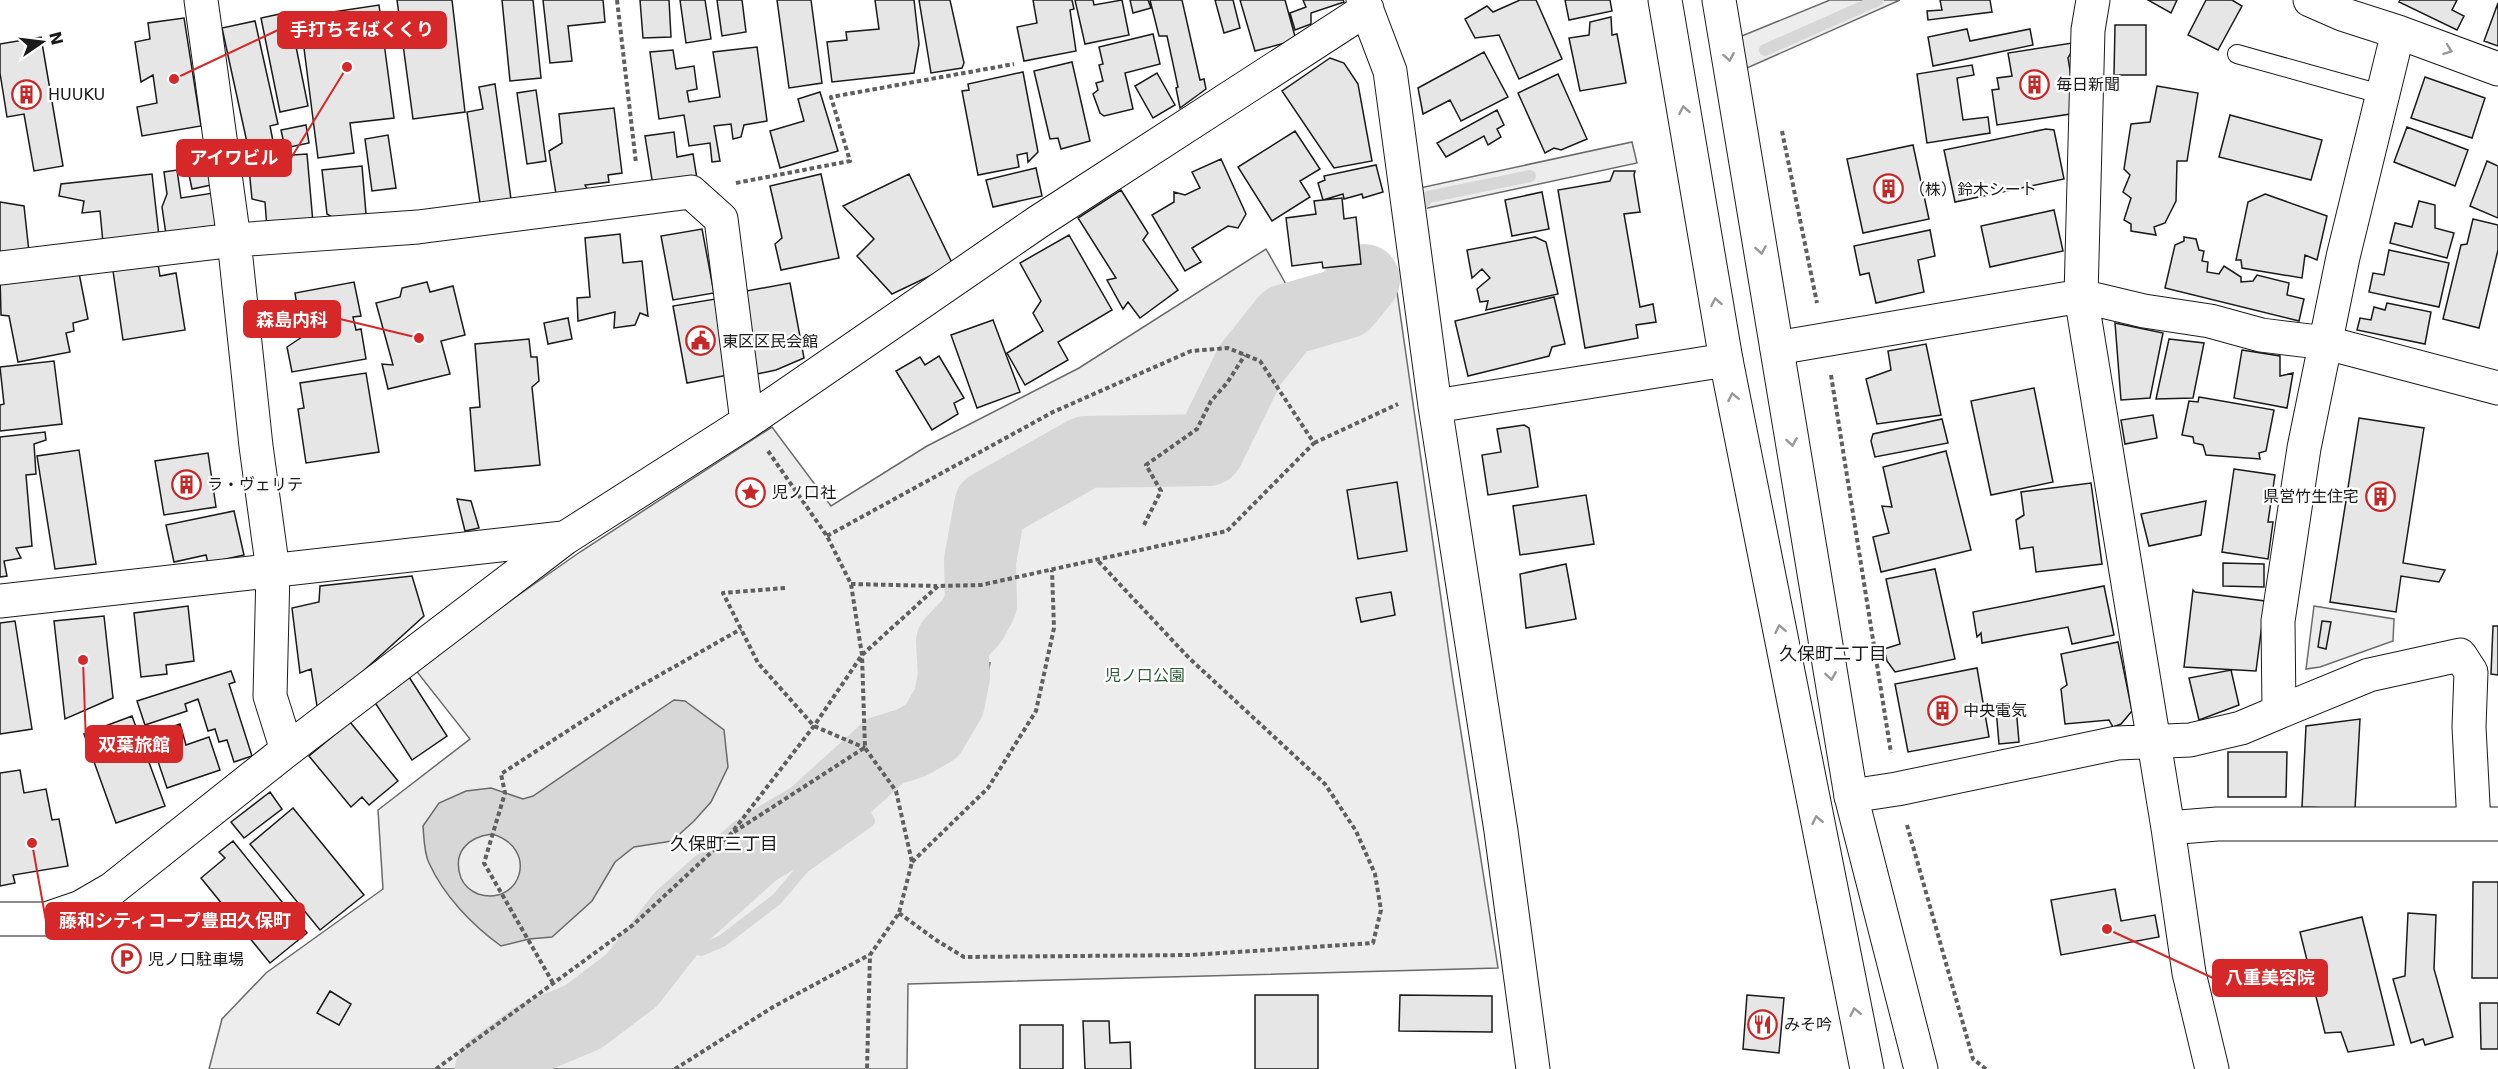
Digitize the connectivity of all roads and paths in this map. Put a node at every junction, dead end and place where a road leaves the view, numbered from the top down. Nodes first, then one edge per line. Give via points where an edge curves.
1 (201, 0) edge
2 (617, 0) edge
3 (1665, 0) edge
4 (1719, 0) edge
5 (2093, 0) edge
6 (2310, 0) edge
7 (1365, 5) edge
8 (2346, 7) edge
9 (2398, 32) junction
10 (2237, 54) dead end
11 (1014, 64) dead end
12 (2498, 69) edge
13 (2384, 95) junction
14 (1781, 129) dead end
15 (691, 192) junction
16 (640, 200) junction
17 (234, 240) junction
18 (0, 268) edge
19 (2081, 296) junction
20 (1825, 340) junction
21 (2327, 343) junction
22 (1776, 348) junction
23 (1245, 355) junction
24 (1726, 360) junction
25 (2498, 388) edge
26 (1434, 397) junction
27 (747, 422) junction
28 (1314, 443) junction
29 (1144, 525) dead end
30 (827, 536) junction
31 (565, 538) junction
32 (1097, 560) junction
33 (1052, 570) junction
34 (273, 572) junction
35 (850, 584) junction
36 (938, 586) junction
37 (785, 588) dead end
38 (0, 601) edge
39 (741, 629) junction
40 (862, 655) junction
41 (2279, 712) junction
42 (814, 726) junction
43 (2153, 741) junction
44 (865, 748) junction
45 (286, 750) junction
46 (1897, 789) junction
47 (1851, 796) junction
48 (2486, 824) edge
49 (2168, 828) junction
50 (730, 835) junction
51 (912, 862) junction
52 (899, 913) junction
53 (0, 919) edge
54 (870, 955) junction
55 (554, 983) junction
56 (436, 1069) edge
57 (675, 1069) edge
58 (867, 1069) edge
59 (1533, 1069) edge
60 (1867, 1069) edge
61 (1922, 1069) edge
62 (1986, 1069) edge
63 (2212, 1069) edge

1 - 17 street
2 - 16 path
24 -> 3 street
4 -> 22 street
5 - 19 street via 2088,30
6 - 8 street
7 - 26 street via 1390,72
7 - 27 street via 1038,222
8 - 9 street
9 -> 12 street
9 - 13 street
10 - 13 lane
11 - 15 path via 831,97 850,161
13 - 21 street via 2343,257
14 - 20 path
15 - 16 street
15 - 27 street via 721,219
16 - 17 street via 418,227
17 - 18 street
17 - 34 street
19 - 20 street
19 - 21 street via 2261,334
19 - 43 street
20 - 22 street
20 - 46 path
21 - 25 street
21 - 41 street via 2304,448 2278,621
22 -> 47 street
23 - 28 path via 1260,362
23 - 29 path via 1211,401 1197,429 1146,465 1161,491
23 - 30 path via 1228,348 1191,351 1053,412
24 - 26 street
60 -> 24 street
26 - 28 path
26 - 59 street via 1501,831
27 - 30 path
27 - 31 street
28 - 32 path via 1227,531
30 - 35 path
31 - 34 street
31 - 45 street
32 - 33 path
32 - 52 path via 1189,658 1325,784 1356,831 1375,874 1381,910 1373,943 1191,955 964,957
33 - 36 path via 981,585
33 - 51 path via 1054,628 1036,711 988,788
34 - 38 street
34 - 45 street via 270,696
35 - 36 path
35 - 40 path
36 - 40 path
37 - 39 path via 723,593
39 - 42 path via 758,663
39 - 55 path via 632,690 501,774 505,793 484,863
40 - 42 path
40 - 44 path
41 - 43 street via 2241,728 2200,738
41 - 48 street via 2368,675 2460,655 2471,672 2469,727
42 - 44 path
42 - 50 path
43 - 46 street via 2117,743
43 - 49 street
44 - 50 path
44 - 51 path via 896,791
45 - 53 street via 112,889 81,907 46,919
46 - 47 street
46 - 62 path via 1973,1059
47 - 61 street
48 - 49 street via 2217,824
49 - 63 street via 2189,973
50 - 55 path via 633,925
51 - 52 path
52 - 54 path
54 - 57 path via 773,1007
54 - 58 path
55 - 56 path

